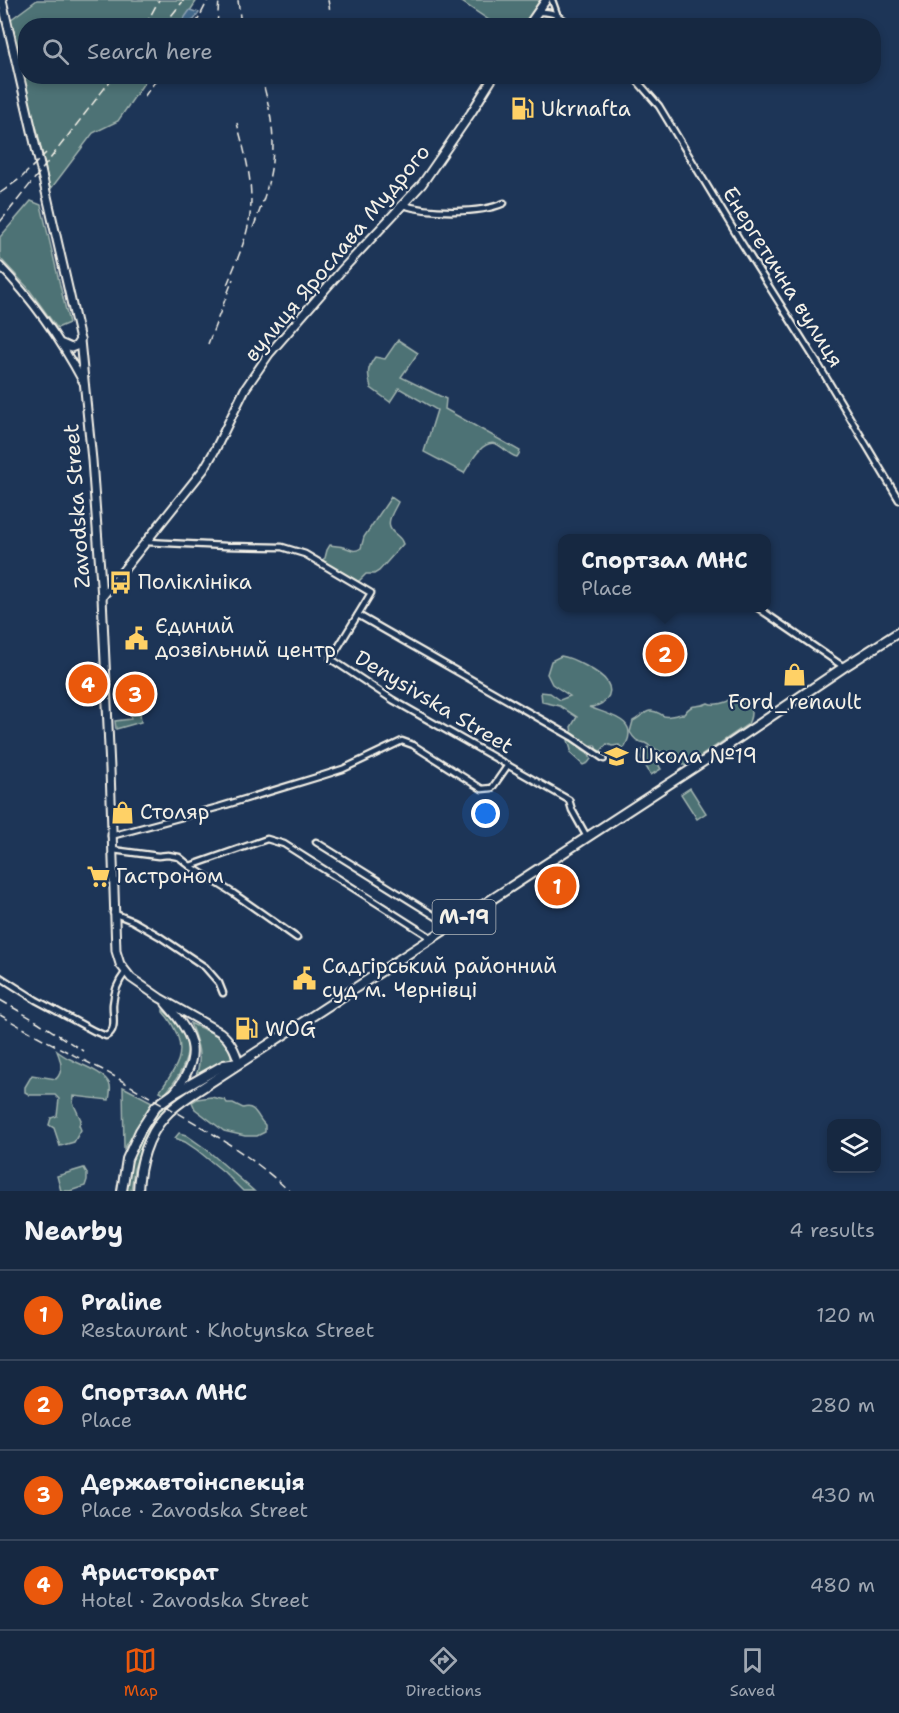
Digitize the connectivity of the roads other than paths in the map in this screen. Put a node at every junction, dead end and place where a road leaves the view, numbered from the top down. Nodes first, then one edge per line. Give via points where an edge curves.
1 (2, 0) edge
2 (546, 0) edge
3 (552, 0) edge
4 (538, 12) junction
5 (558, 14) junction
6 (534, 18) edge
7 (562, 18) edge
8 (18, 70) edge
9 (21, 84) edge
10 (489, 84) edge
11 (640, 84) edge
12 (504, 203) dead end
13 (403, 205) junction
14 (0, 266) edge
15 (80, 340) junction
16 (62, 344) junction
17 (85, 386) junction
18 (899, 500) edge
19 (146, 542) junction
20 (102, 597) junction
21 (764, 612) edge
22 (358, 615) junction
23 (899, 632) edge
24 (844, 667) junction
25 (604, 759) dead end
26 (508, 765) junction
27 (111, 836) junction
28 (587, 837) junction
29 (316, 842) dead end
30 (112, 849) junction
31 (190, 866) junction
32 (113, 913) junction
33 (451, 926) junction
34 (297, 938) dead end
35 (432, 938) junction
36 (125, 973) junction
37 (0, 977) edge
38 (223, 993) dead end
39 (160, 998) junction
40 (239, 1063) junction
41 (172, 1094) junction
42 (122, 1191) edge
43 (138, 1191) edge

1 - 8 main road, Zavodska Street
2 - 4 main road
3 - 5 street
4 - 5 street
4 - 6 main road
5 - 7 street
9 - 15 main road, Zavodska Street
10 - 13 main road, вулиця Ярослава Мудрого via 422,184
11 - 18 street, Енергетична вулиця via 659,106
12 - 13 street via 495,208 451,211
13 - 19 main road, вулиця Ярослава Мудрого via 268,354 245,389 204,469
14 - 16 street via 20,286
15 - 16 main road via 74,347
15 - 17 main road, Zavodska Street
16 - 17 street
17 - 20 main road, Zavodska Street
19 - 20 main road, вулиця Ярослава Мудрого
19 - 22 street, Denysivska Street via 282,547 305,554 371,593
20 - 27 main road, Zavodska Street
21 - 24 street
22 - 25 street
22 - 26 street, Denysivska Street via 331,659 393,700
23 - 24 highway, М-19
24 - 28 highway, М-19
26 - 27 street via 492,788 482,789 402,741 343,769
26 - 28 street, Denysivska Street via 569,800
27 - 30 main road, Zavodska Street
28 - 33 highway, М-19
29 - 33 street
30 - 31 street via 179,857
30 - 32 main road, Zavodska Street
31 - 34 street
31 - 35 street via 267,839 275,841
32 - 36 main road, Zavodska Street via 116,951
32 - 38 street via 159,936 205,967
33 - 35 highway, М-19
35 - 40 highway, М-19
36 - 37 street via 116,989 113,1029 106,1036
36 - 39 main road
39 - 40 main road via 220,1032 228,1039
39 - 41 main road via 185,1027 191,1041 187,1070
40 - 41 highway, М-19 via 224,1065
40 - 43 highway, М-19 via 160,1121 145,1152
41 - 42 highway, М-19 via 156,1106 134,1142

